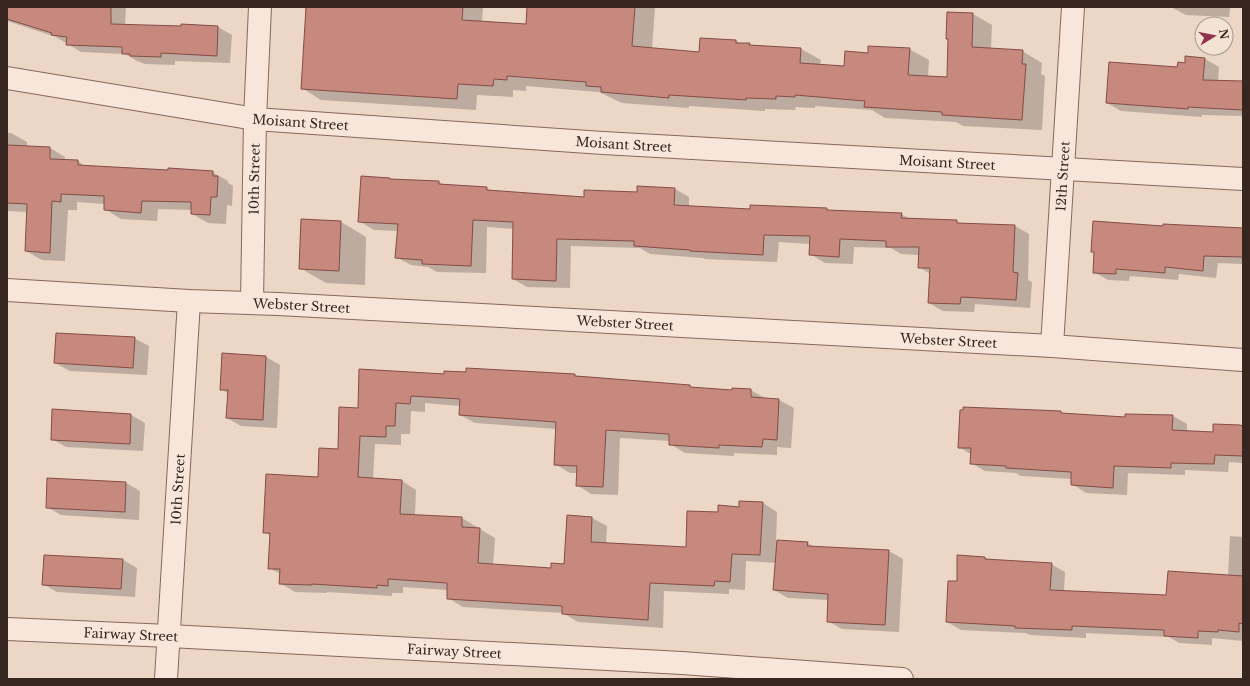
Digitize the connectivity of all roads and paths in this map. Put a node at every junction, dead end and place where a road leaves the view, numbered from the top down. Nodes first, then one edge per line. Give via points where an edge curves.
1 (260, 7) edge
2 (1073, 7) edge
3 (7, 78) edge
4 (255, 119) junction
5 (1064, 169) junction
6 (1243, 179) edge
7 (7, 290) edge
8 (189, 301) junction
9 (252, 302) junction
10 (1052, 346) junction
11 (1243, 360) edge
12 (7, 629) edge
13 (168, 636) junction
14 (166, 679) edge
15 (902, 679) edge

1 - 4 street, 10th Street
2 - 5 street, 12th Street
3 - 4 street, Moisant Street
4 - 5 street, Moisant Street via 603,144
4 - 9 street, 10th Street
5 - 6 street, Moisant Street
5 - 10 street, 12th Street
7 - 8 street, Webster Street
8 - 9 street, Webster Street
8 - 13 street, 10th Street
9 - 10 street, Webster Street
10 - 11 street, Webster Street
12 - 13 street, Fairway Street
13 - 14 street, 10th Street
13 - 15 street, Fairway Street via 682,663

